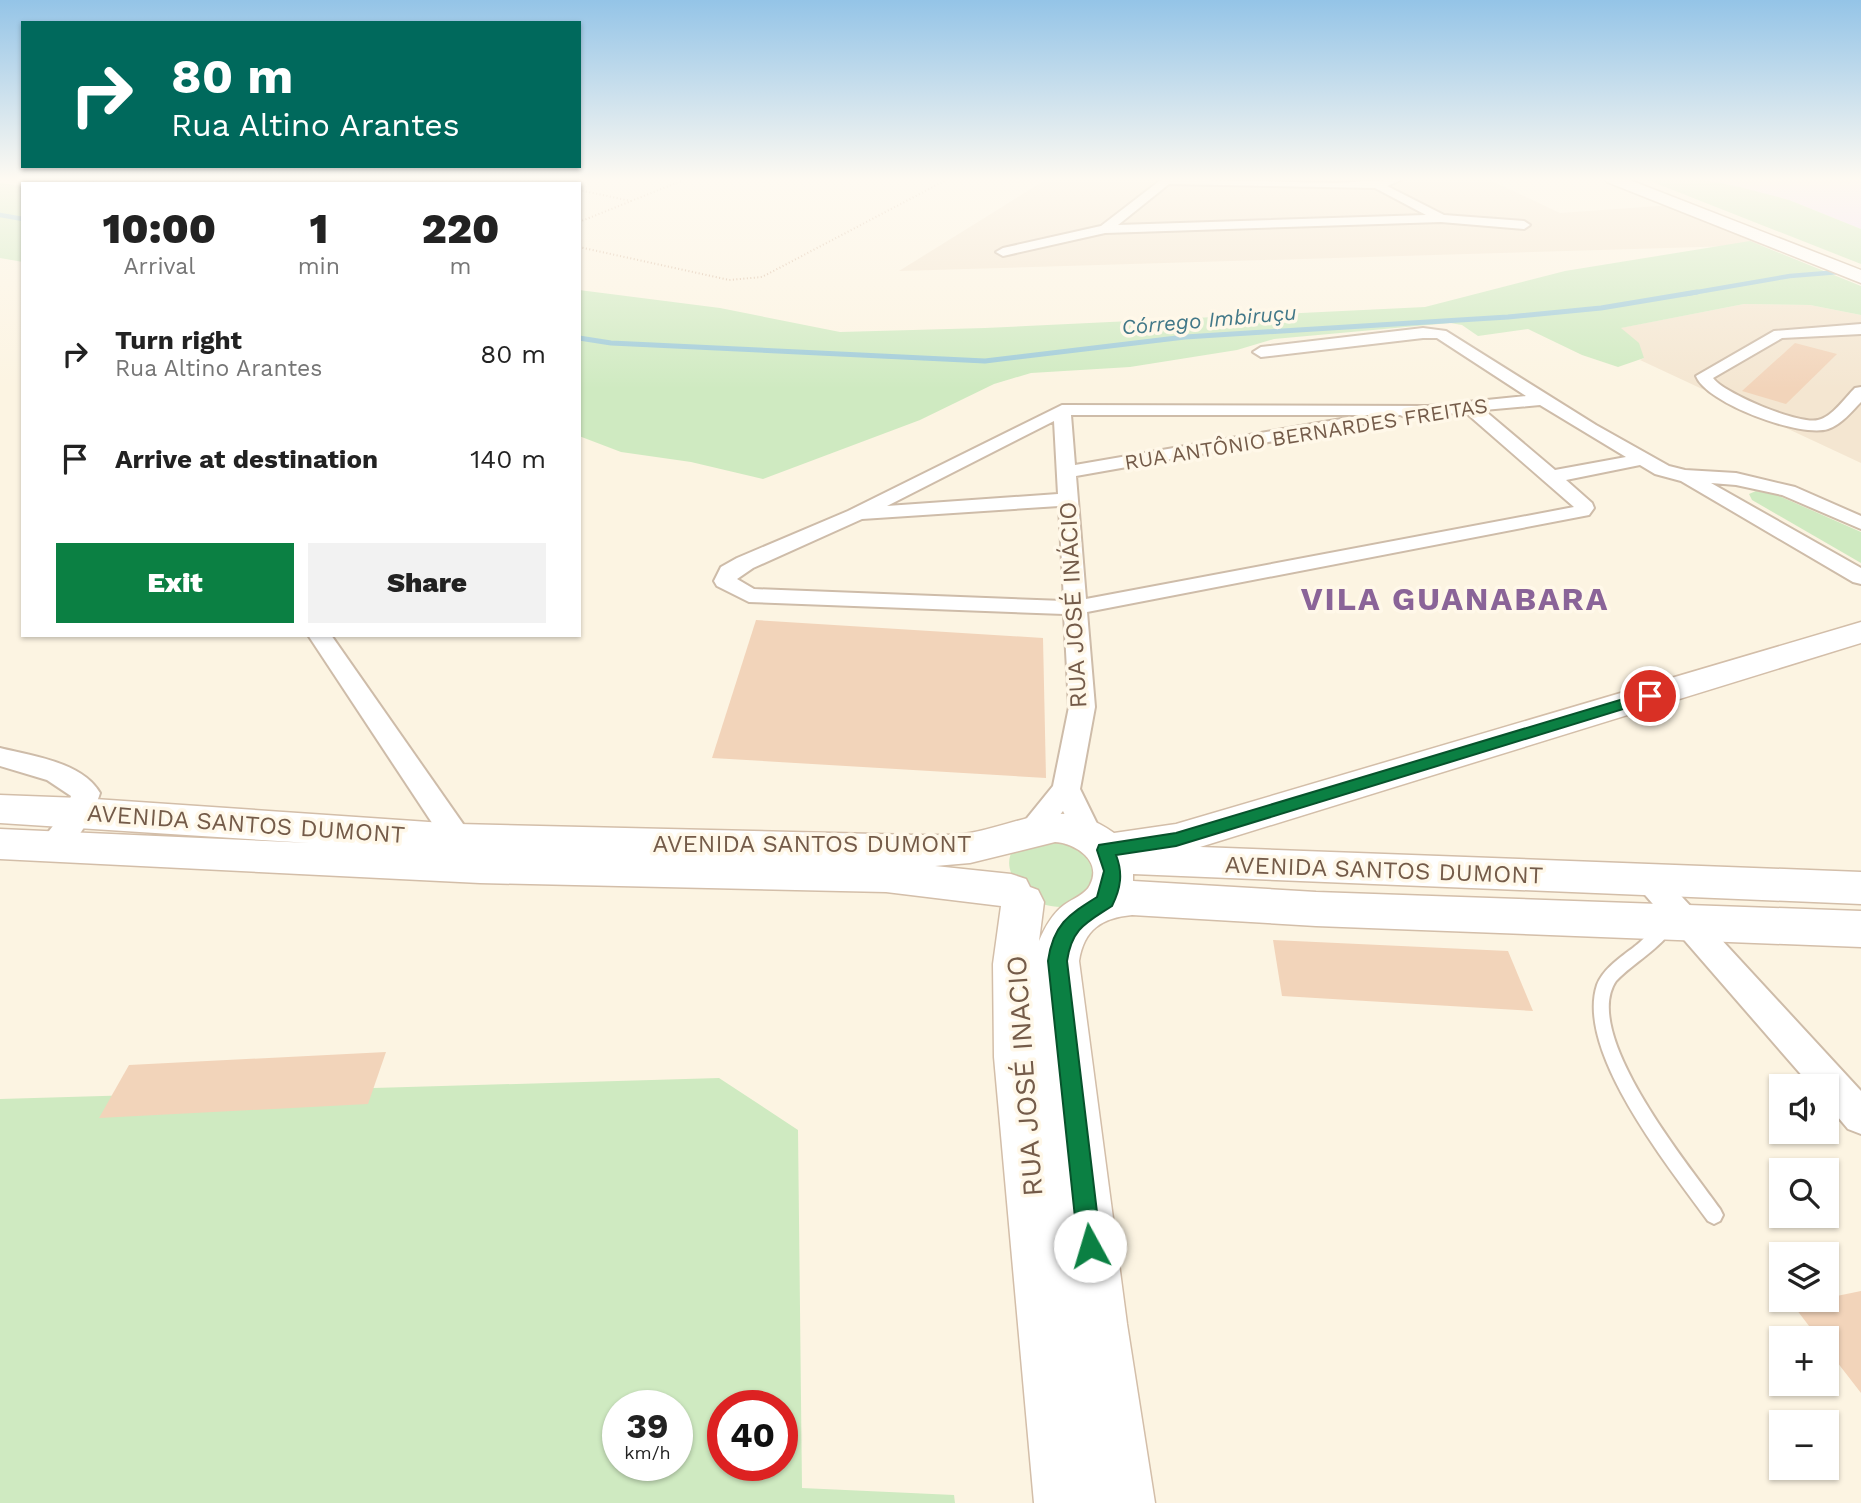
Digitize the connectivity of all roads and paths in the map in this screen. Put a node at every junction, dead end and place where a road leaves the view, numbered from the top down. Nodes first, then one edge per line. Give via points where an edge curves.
1 (589, 249) edge
2 (815, 249) edge
3 (1016, 249) edge
4 (1790, 249) edge
5 (1808, 249) edge
6 (1003, 252) dead end
7 (1861, 270) edge
8 (1861, 277) edge
9 (1861, 329) edge
10 (1261, 352) dead end
11 (1861, 393) edge
12 (1545, 399) junction
13 (1467, 405) junction
14 (1062, 410) junction
15 (1425, 410) junction
16 (1640, 460) junction
17 (1067, 472) junction
18 (1684, 476) junction
19 (1550, 477) junction
20 (1067, 499) junction
21 (1579, 513) joint
22 (855, 515) junction
23 (1861, 523) edge
24 (1861, 577) edge
25 (1075, 608) junction
26 (1861, 632) edge
27 (320, 637) edge
28 (0, 757) edge
29 (1066, 789) junction
30 (0, 809) edge
31 (80, 812) junction
32 (1028, 830) junction
33 (458, 839) junction
34 (0, 844) edge
35 (52, 845) junction
36 (1101, 848) junction
37 (1649, 880) junction
38 (1861, 888) edge
39 (1017, 896) junction
40 (1099, 904) junction
41 (1679, 924) junction
42 (1861, 929) edge
43 (1861, 1117) edge
44 (1714, 1215) dead end
45 (1066, 1503) edge
46 (1123, 1503) edge

1 - 2 path via 729,280 762,277
3 - 6 street
4 - 8 street
5 - 7 street
9 - 11 street via 1779,334 1704,376 1719,392 1798,424 1815,426 1825,425
10 - 12 street via 1441,334
12 - 13 street, RUA ANTÔNIO BERNARDES FREITAS
12 - 16 street
13 - 15 street, RUA ANTÔNIO BERNARDES FREITAS
13 - 19 street
14 - 15 street
14 - 17 street, RUA JOSÉ INÁCIO
14 - 22 street
15 - 17 street, RUA ANTÔNIO BERNARDES FREITAS
16 - 18 street
16 - 19 street
17 - 20 street, RUA JOSÉ INÁCIO
18 - 23 street via 1736,479 1788,491
18 - 24 street
19 - 21 street via 1582,503
20 - 22 street
20 - 25 street, RUA JOSÉ INÁCIO
21 - 25 street
22 - 25 street via 745,563 729,572 725,581 749,595
25 - 29 street, RUA JOSÉ INÁCIO via 1082,707
26 - 36 street via 1176,839
27 - 33 street
28 - 31 street via 54,771 74,782 86,793
29 - 32 street, RUA JOSÉ INÁCIO
29 - 36 street
30 - 31 street, AVENIDA SANTOS DUMONT
31 - 33 street, AVENIDA SANTOS DUMONT
31 - 35 street
32 - 33 street, AVENIDA SANTOS DUMONT via 966,849 916,850
32 - 36 street, AVENIDA SANTOS DUMONT via 1067,827
32 - 39 street, RUA JOSÉ INACIO via 1010,841 1000,865 1003,878
34 - 35 street, AVENIDA SANTOS DUMONT
35 - 39 street, AVENIDA SANTOS DUMONT via 480,867 886,876
36 - 37 street, AVENIDA SANTOS DUMONT
36 - 40 street via 1113,871
37 - 38 street, AVENIDA SANTOS DUMONT
37 - 41 street
39 - 40 street, AVENIDA SANTOS DUMONT via 1047,912
39 - 45 street, RUA JOSÉ INACIO via 1018,1051 1040,1292
40 - 41 street, AVENIDA SANTOS DUMONT via 1132,898
40 - 46 street, RUA JOSÉ INACIO via 1066,930 1057,961
41 - 42 street, AVENIDA SANTOS DUMONT
41 - 43 street
41 - 44 lane via 1615,972 1601,994 1600,1018 1623,1082

